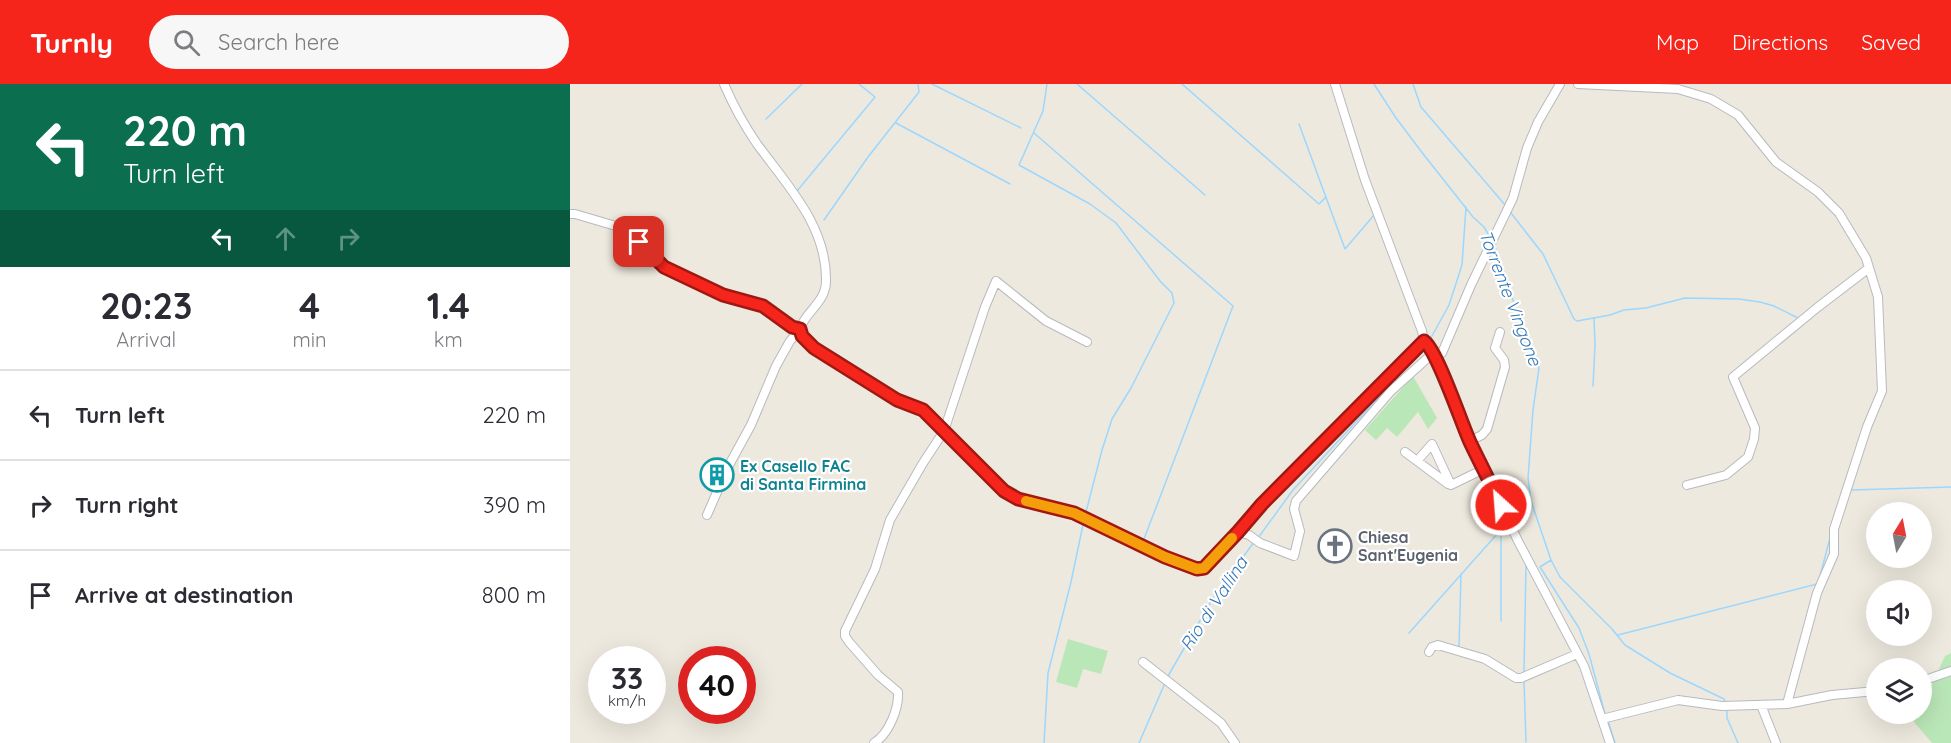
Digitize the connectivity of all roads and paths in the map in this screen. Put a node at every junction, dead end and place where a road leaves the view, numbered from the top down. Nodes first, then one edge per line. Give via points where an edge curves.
1 (724, 84) edge
2 (1335, 84) edge
3 (1560, 84) edge
4 (1578, 84) edge
5 (570, 214) edge
6 (1869, 268) junction
7 (800, 329) junction
8 (1500, 332) dead end
9 (1087, 342) dead end
10 (1430, 348) junction
11 (944, 431) junction
12 (1470, 441) junction
13 (1405, 452) dead end
14 (1417, 461) junction
15 (1484, 469) junction
16 (1450, 484) junction
17 (1687, 485) dead end
18 (707, 515) dead end
19 (1238, 532) junction
20 (1429, 652) dead end
21 (1577, 654) junction
22 (1143, 662) dead end
23 (1951, 671) edge
24 (1932, 678) edge
25 (1866, 692) edge
26 (1787, 704) junction
27 (1761, 705) junction
28 (1602, 718) junction
29 (874, 743) edge
30 (1235, 743) edge
31 (1610, 743) edge
32 (1776, 743) edge

1 - 7 street via 741,120 794,193 818,234 826,288
2 - 10 street via 1365,180
3 - 10 street via 1538,122 1513,198 1442,353
4 - 6 street via 1678,89 1711,99 1738,115 1776,162 1818,192 1839,213
5 - 7 street via 626,229 664,267 723,295 763,306
6 - 17 street via 1733,378 1755,428 1748,457 1726,475
6 - 26 street via 1878,297 1882,392 1834,529 1834,554 1817,593
7 - 11 street via 814,348 897,400 923,410
7 - 18 street via 776,366
8 - 12 street via 1495,348 1505,367 1487,429
9 - 11 street via 1046,321 996,281
10 - 12 street
10 - 19 street via 1262,504
10 - 19 street via 1296,501 1294,509 1300,531 1294,556
11 - 19 street via 1004,491 1018,499 1084,517 1197,569 1204,568
11 - 29 street via 890,520 875,568 845,631 849,642 872,669 898,692 885,734
12 - 15 street
13 - 14 street
14 - 16 street
14 - 16 street via 1432,444
15 - 16 street
15 - 21 street
20 - 21 street via 1438,645 1485,659 1516,678
21 - 28 street
22 - 30 street via 1221,723
23 - 24 street
25 - 26 street
26 - 27 street
27 - 28 street via 1722,706 1678,700
27 - 32 street
28 - 31 street

